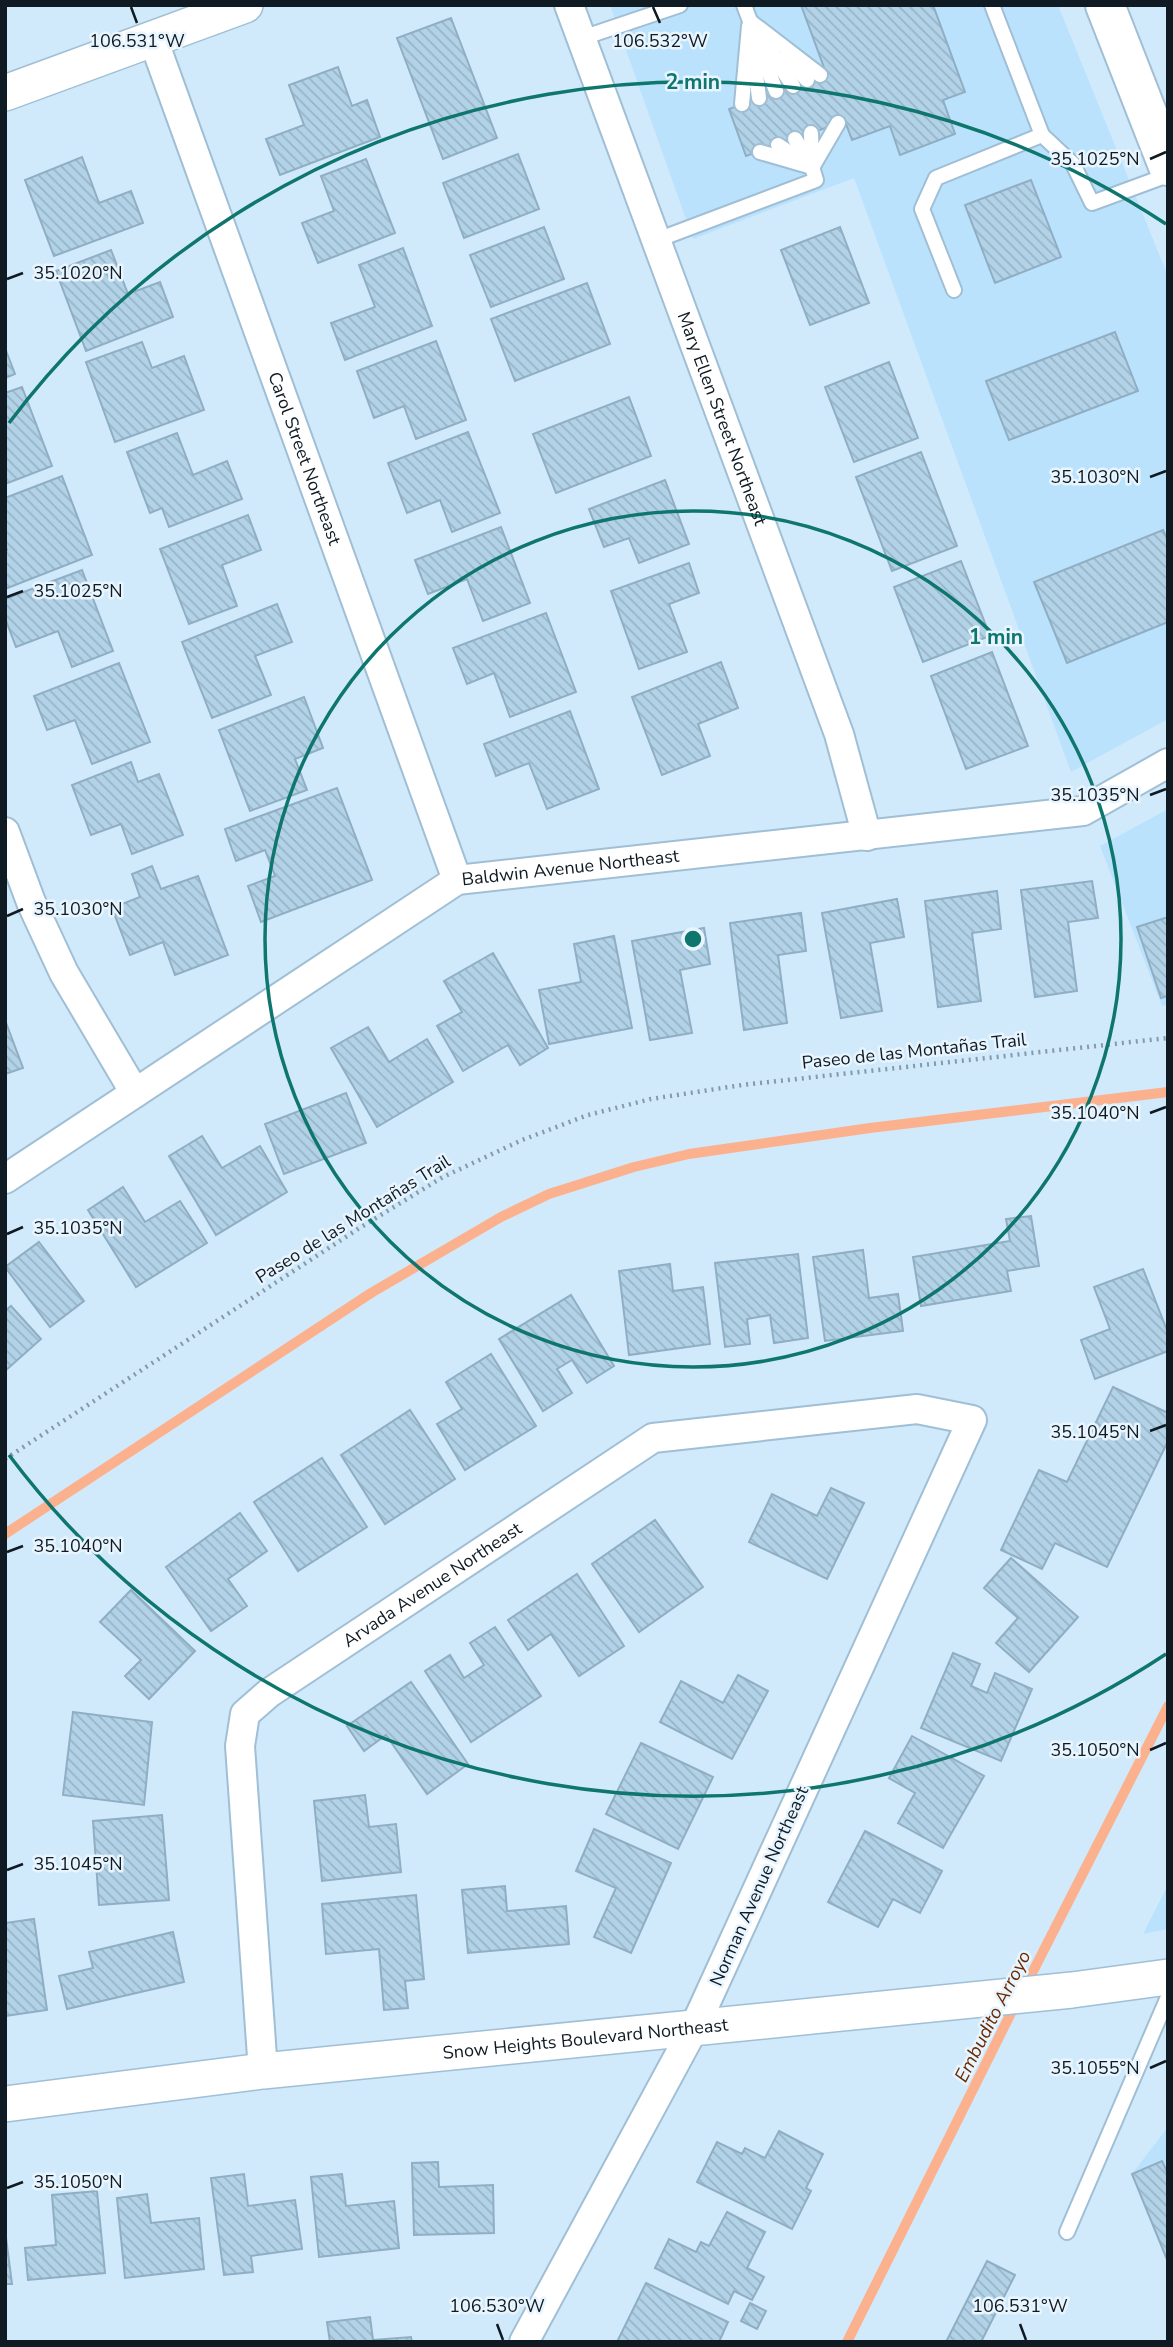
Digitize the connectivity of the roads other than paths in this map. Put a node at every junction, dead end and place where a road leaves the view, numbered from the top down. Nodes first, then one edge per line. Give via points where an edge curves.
1 (246, 5) edge
2 (569, 5) edge
3 (680, 5) edge
4 (744, 5) edge
5 (992, 5) edge
6 (1105, 5) edge
7 (750, 21) junction
8 (582, 38) junction
9 (153, 39) junction
10 (814, 78) dead end
11 (793, 86) dead end
12 (776, 92) dead end
13 (5, 93) edge
14 (759, 98) dead end
15 (742, 104) dead end
16 (832, 125) dead end
17 (811, 133) dead end
18 (1042, 135) junction
19 (795, 139) dead end
20 (778, 145) dead end
21 (760, 152) dead end
22 (1168, 166) edge
23 (812, 167) junction
24 (1168, 175) edge
25 (657, 240) junction
26 (954, 290) dead end
27 (1168, 764) edge
28 (5, 832) edge
29 (867, 836) junction
30 (457, 880) junction
31 (135, 1093) junction
32 (5, 1180) edge
33 (972, 1419) joint
34 (1168, 1977) edge
35 (1168, 1997) edge
36 (695, 2026) junction
37 (263, 2071) junction
38 (5, 2104) edge
39 (1067, 2232) dead end
40 (524, 2342) edge

1 - 9 street
2 - 8 street, Mary Ellen Street Northeast
3 - 8 lane
4 - 7 lane
5 - 18 lane
6 - 22 main road
7 - 10 lane
7 - 11 lane
7 - 12 lane
7 - 14 lane
7 - 15 lane
8 - 25 street, Mary Ellen Street Northeast
9 - 13 street
9 - 30 street, Carol Street Northeast
16 - 23 lane
17 - 23 lane
18 - 24 lane via 1073,164 1092,203
18 - 26 lane via 936,178 922,209
19 - 23 lane
20 - 23 lane
21 - 23 lane
23 - 25 lane via 816,180
25 - 29 street, Mary Ellen Street Northeast via 839,734
27 - 29 street, Baldwin Avenue Northeast via 1083,811
28 - 31 street via 64,973
29 - 30 street, Baldwin Avenue Northeast
30 - 31 street, Baldwin Avenue Northeast
31 - 32 street, Baldwin Avenue Northeast
33 - 36 street, Norman Avenue Northeast
33 - 37 street, Arvada Avenue Northeast via 916,1409 653,1438 245,1714 240,1746
34 - 36 street, Snow Heights Boulevard Northeast
35 - 39 lane
36 - 37 street, Snow Heights Boulevard Northeast
36 - 40 street, Norman Avenue Northeast
37 - 38 street, Snow Heights Boulevard Northeast

